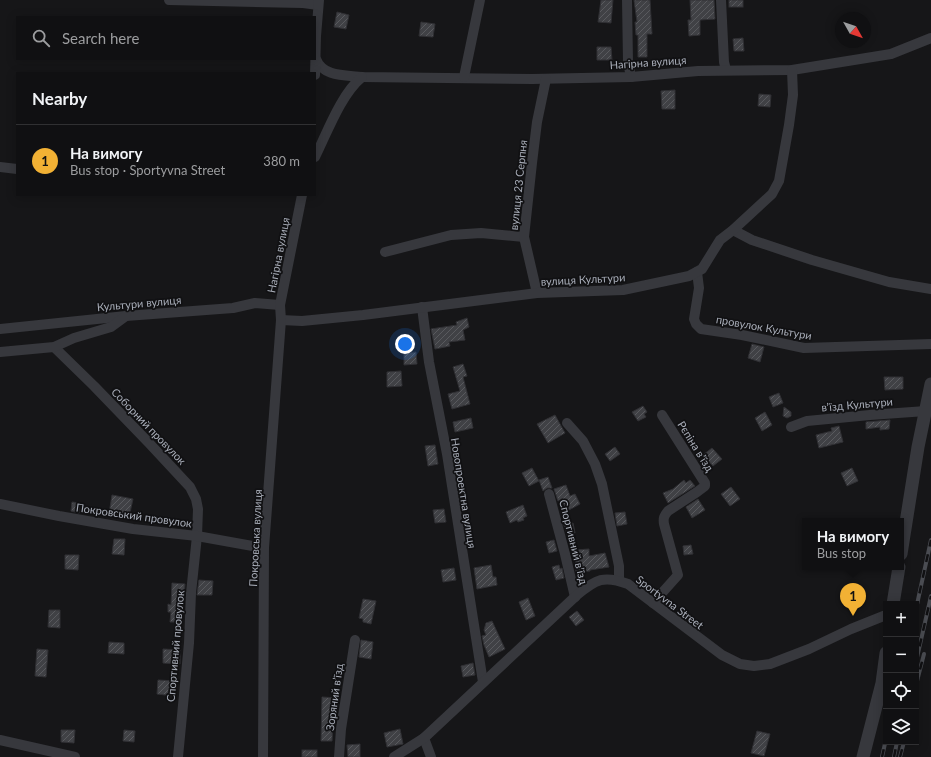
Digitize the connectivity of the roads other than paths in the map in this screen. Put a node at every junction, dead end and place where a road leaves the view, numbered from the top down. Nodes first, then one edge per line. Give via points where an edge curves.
1 (169, 0) edge
2 (480, 0) edge
3 (628, 0) edge
4 (721, 0) edge
5 (318, 3) edge
6 (931, 38) edge
7 (316, 58) joint
8 (316, 60) edge
9 (726, 70) junction
10 (792, 70) junction
11 (315, 72) edge
12 (362, 77) junction
13 (464, 77) junction
14 (630, 77) junction
15 (546, 79) junction
16 (316, 155) edge
17 (0, 168) edge
18 (16, 169) edge
19 (302, 196) edge
20 (733, 230) junction
21 (524, 237) junction
22 (385, 252) dead end
23 (697, 272) junction
24 (931, 289) edge
25 (536, 293) junction
26 (280, 305) junction
27 (422, 307) junction
28 (126, 316) junction
29 (281, 320) junction
30 (0, 329) edge
31 (931, 344) edge
32 (54, 347) junction
33 (0, 352) edge
34 (931, 384) edge
35 (926, 411) junction
36 (662, 415) dead end
37 (567, 423) dead end
38 (791, 427) dead end
39 (549, 494) dead end
40 (0, 504) edge
41 (904, 535) edge
42 (197, 536) junction
43 (264, 548) junction
44 (899, 570) edge
45 (619, 581) junction
46 (575, 597) junction
47 (893, 601) edge
48 (653, 603) junction
49 (883, 616) edge
50 (355, 640) dead end
51 (883, 673) edge
52 (482, 682) junction
53 (424, 738) junction
54 (0, 740) edge
55 (75, 757) edge
56 (178, 757) edge
57 (263, 757) edge
58 (339, 757) edge
59 (394, 757) edge
60 (430, 757) edge
61 (863, 757) edge

1 - 5 street
2 - 13 street
3 - 14 street
4 - 9 street
5 - 7 street
6 - 10 street, Нагірна вулиця via 891,54
7 - 12 street, Нагірна вулиця via 319,65 328,72
8 - 11 street
9 - 10 street, Нагірна вулиця
9 - 14 street, Нагірна вулиця
10 - 20 street via 793,95 779,181 772,194
12 - 13 street, Нагірна вулиця
12 - 16 street via 347,93
13 - 15 street, Нагірна вулиця
14 - 15 street, Нагірна вулиця
15 - 21 street, вулиця 23 Серпня via 536,129
17 - 18 street
19 - 26 street, Нагірна вулиця
20 - 23 street via 720,240 704,266
20 - 24 street via 752,240 812,260 889,282
21 - 22 street via 481,233 451,235
21 - 25 street, вулиця 23 Серпня
23 - 25 street, вулиця Культури via 623,290
23 - 31 street, провулок Культури via 699,288 694,320 701,329 804,348
25 - 27 street, вулиця Культури
26 - 28 street, Культури вулиця via 255,304
26 - 29 street, Нагірна вулиця
27 - 29 street, вулиця Культури via 310,320
27 - 52 street, Новопроектна вулиця
28 - 30 street, Культури вулиця
28 - 32 street via 111,327
29 - 43 street, Покровська вулиця
32 - 33 street
32 - 42 street, Соборний провулок via 190,487 197,502
34 - 35 street
35 - 38 street, в’їзд Культури via 807,421
35 - 41 street
36 - 48 street, Рєпіна в’їзд via 705,486 664,515 664,524 678,575
37 - 45 street via 583,441 602,484 619,566
39 - 46 street, Спортивний в’їзд
40 - 42 street, Покровський провулок via 133,529
42 - 43 street, Покровський провулок
42 - 56 street, Спортивний провулок
43 - 57 street, Покровська вулиця
44 - 47 street
45 - 46 street, Sportyvna Street via 600,580 589,585
45 - 48 street, Sportyvna Street via 628,584
46 - 52 street, Sportyvna Street
48 - 49 street, Sportyvna Street via 722,655 740,664 754,666 770,664 809,649
50 - 58 street, Зоряний в’їзд
51 - 61 street
52 - 53 street, Sportyvna Street
53 - 59 street, Sportyvna Street
53 - 60 street
54 - 55 street

